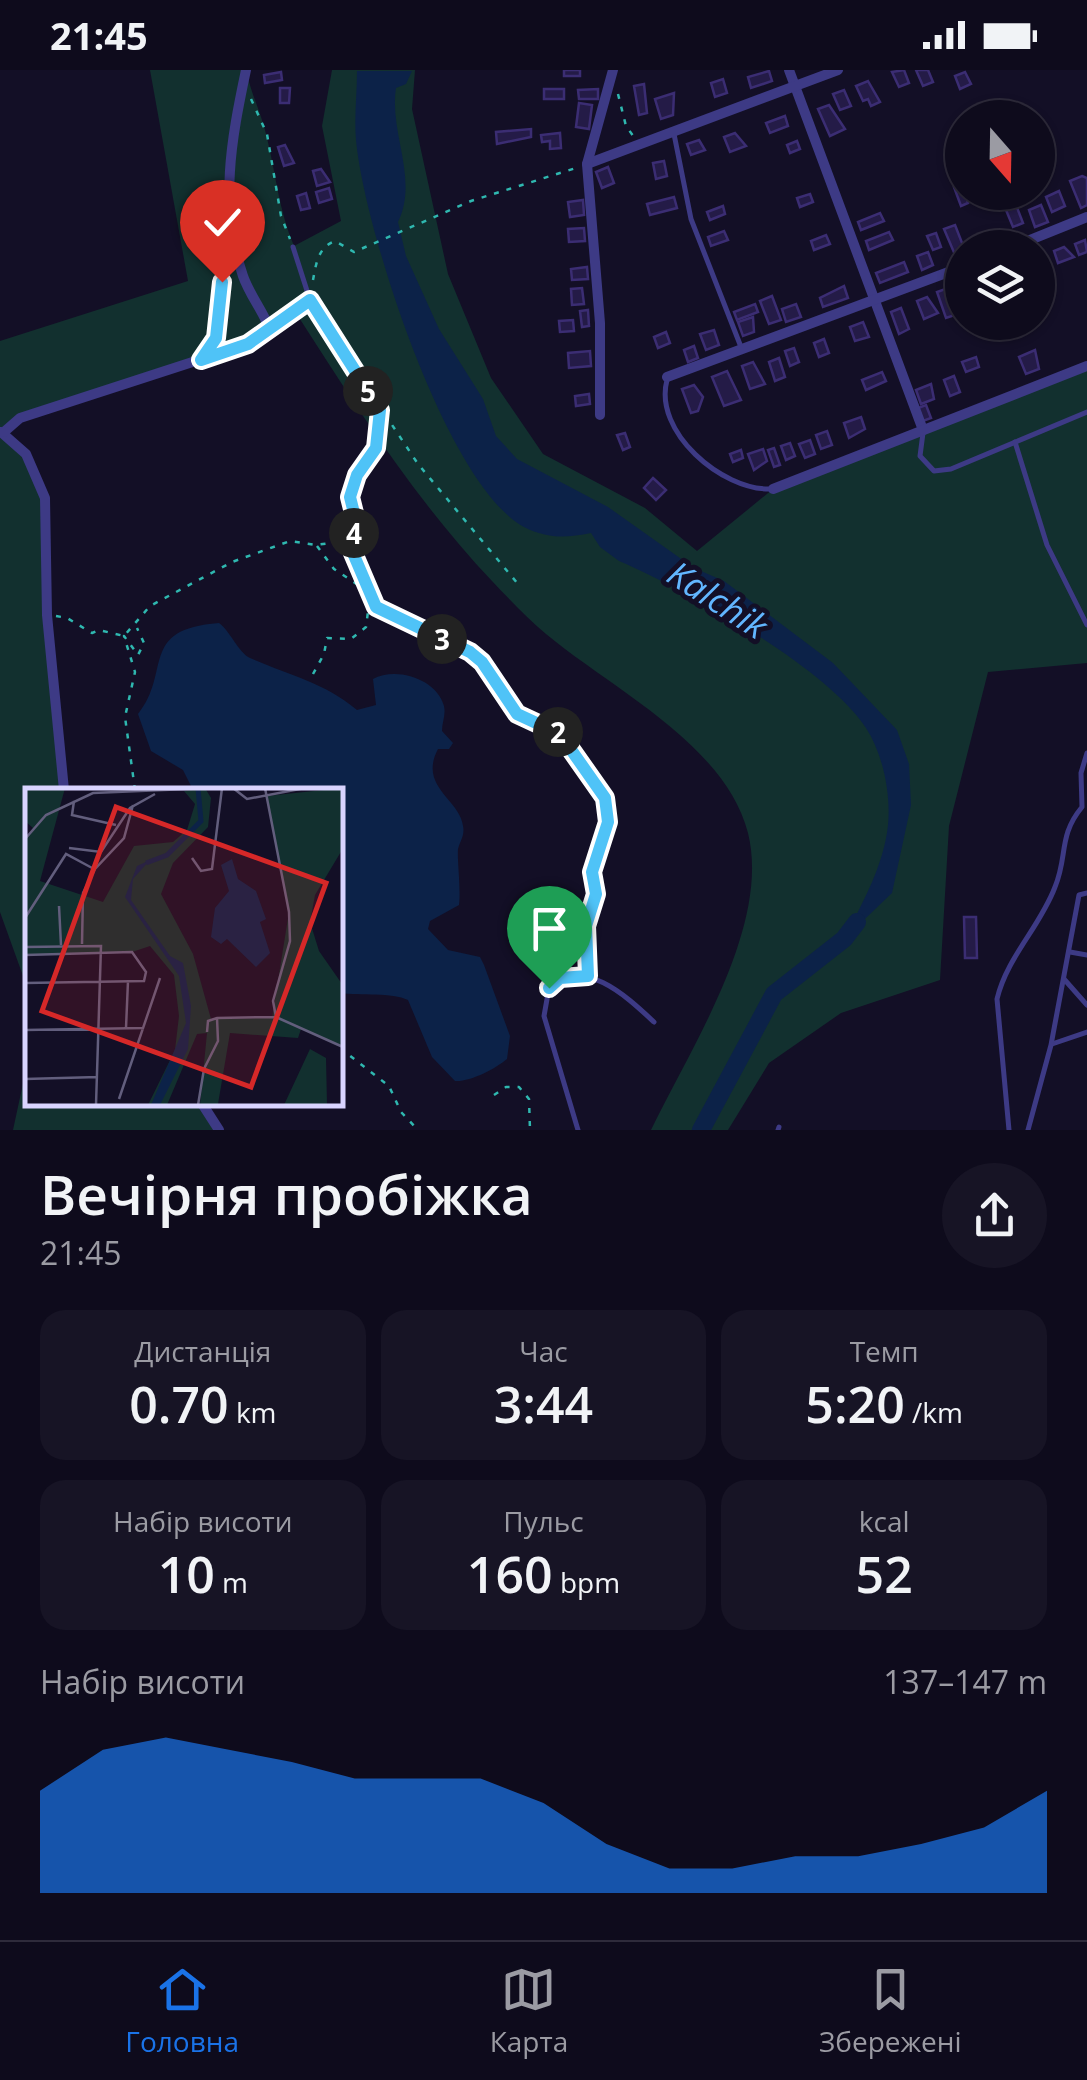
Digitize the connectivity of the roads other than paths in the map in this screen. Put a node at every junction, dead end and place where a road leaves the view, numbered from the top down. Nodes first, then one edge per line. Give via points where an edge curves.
1 (789, 70) edge
2 (838, 70) edge
3 (246, 71) edge
4 (613, 74) edge
5 (795, 86) junction
6 (674, 131) junction
7 (587, 164) junction
8 (1087, 217) edge
9 (1055, 230) edge
10 (293, 247) road end
11 (945, 273) edge
12 (875, 302) junction
13 (271, 332) junction
14 (742, 350) junction
15 (1087, 366) edge
16 (667, 377) joint
17 (1087, 412) edge
18 (600, 414) dead end
19 (924, 430) junction
20 (2, 432) edge
21 (1015, 442) junction
22 (773, 488) joint
23 (1087, 625) edge
24 (1087, 753) edge
25 (64, 788) edge
26 (1084, 807) edge
27 (1087, 893) edge
28 (1069, 952) junction
29 (1087, 955) edge
30 (1064, 979) junction
31 (1087, 1005) edge
32 (654, 1022) dead end
33 (1087, 1032) edge
34 (1051, 1045) junction
35 (203, 1105) edge
36 (219, 1130) edge
37 (578, 1130) edge
38 (1009, 1130) edge
39 (1028, 1130) edge

1 - 5 street
2 - 5 street
3 - 13 street via 230,164 230,225 244,278
4 - 7 street
5 - 6 street
5 - 12 street
6 - 7 street
6 - 14 lane via 692,219
7 - 18 street
8 - 9 street
10 - 13 lane via 310,300
11 - 12 street
12 - 14 street
12 - 19 street
13 - 20 street via 20,418
14 - 16 street
15 - 19 street
16 - 22 lane via 663,393 689,448 741,486
17 - 21 lane
19 - 21 lane via 920,456 934,471
19 - 22 street
20 - 25 street via 26,454 45,498 47,615
21 - 23 lane via 1047,544
24 - 26 lane
26 - 38 lane via 1066,826 1056,886 1001,980 997,999
27 - 28 lane via 1079,895
28 - 29 lane
28 - 30 lane
30 - 31 lane
30 - 34 lane
32 - 37 lane via 588,976 560,978 544,1002
33 - 34 lane
34 - 39 lane
35 - 36 street

